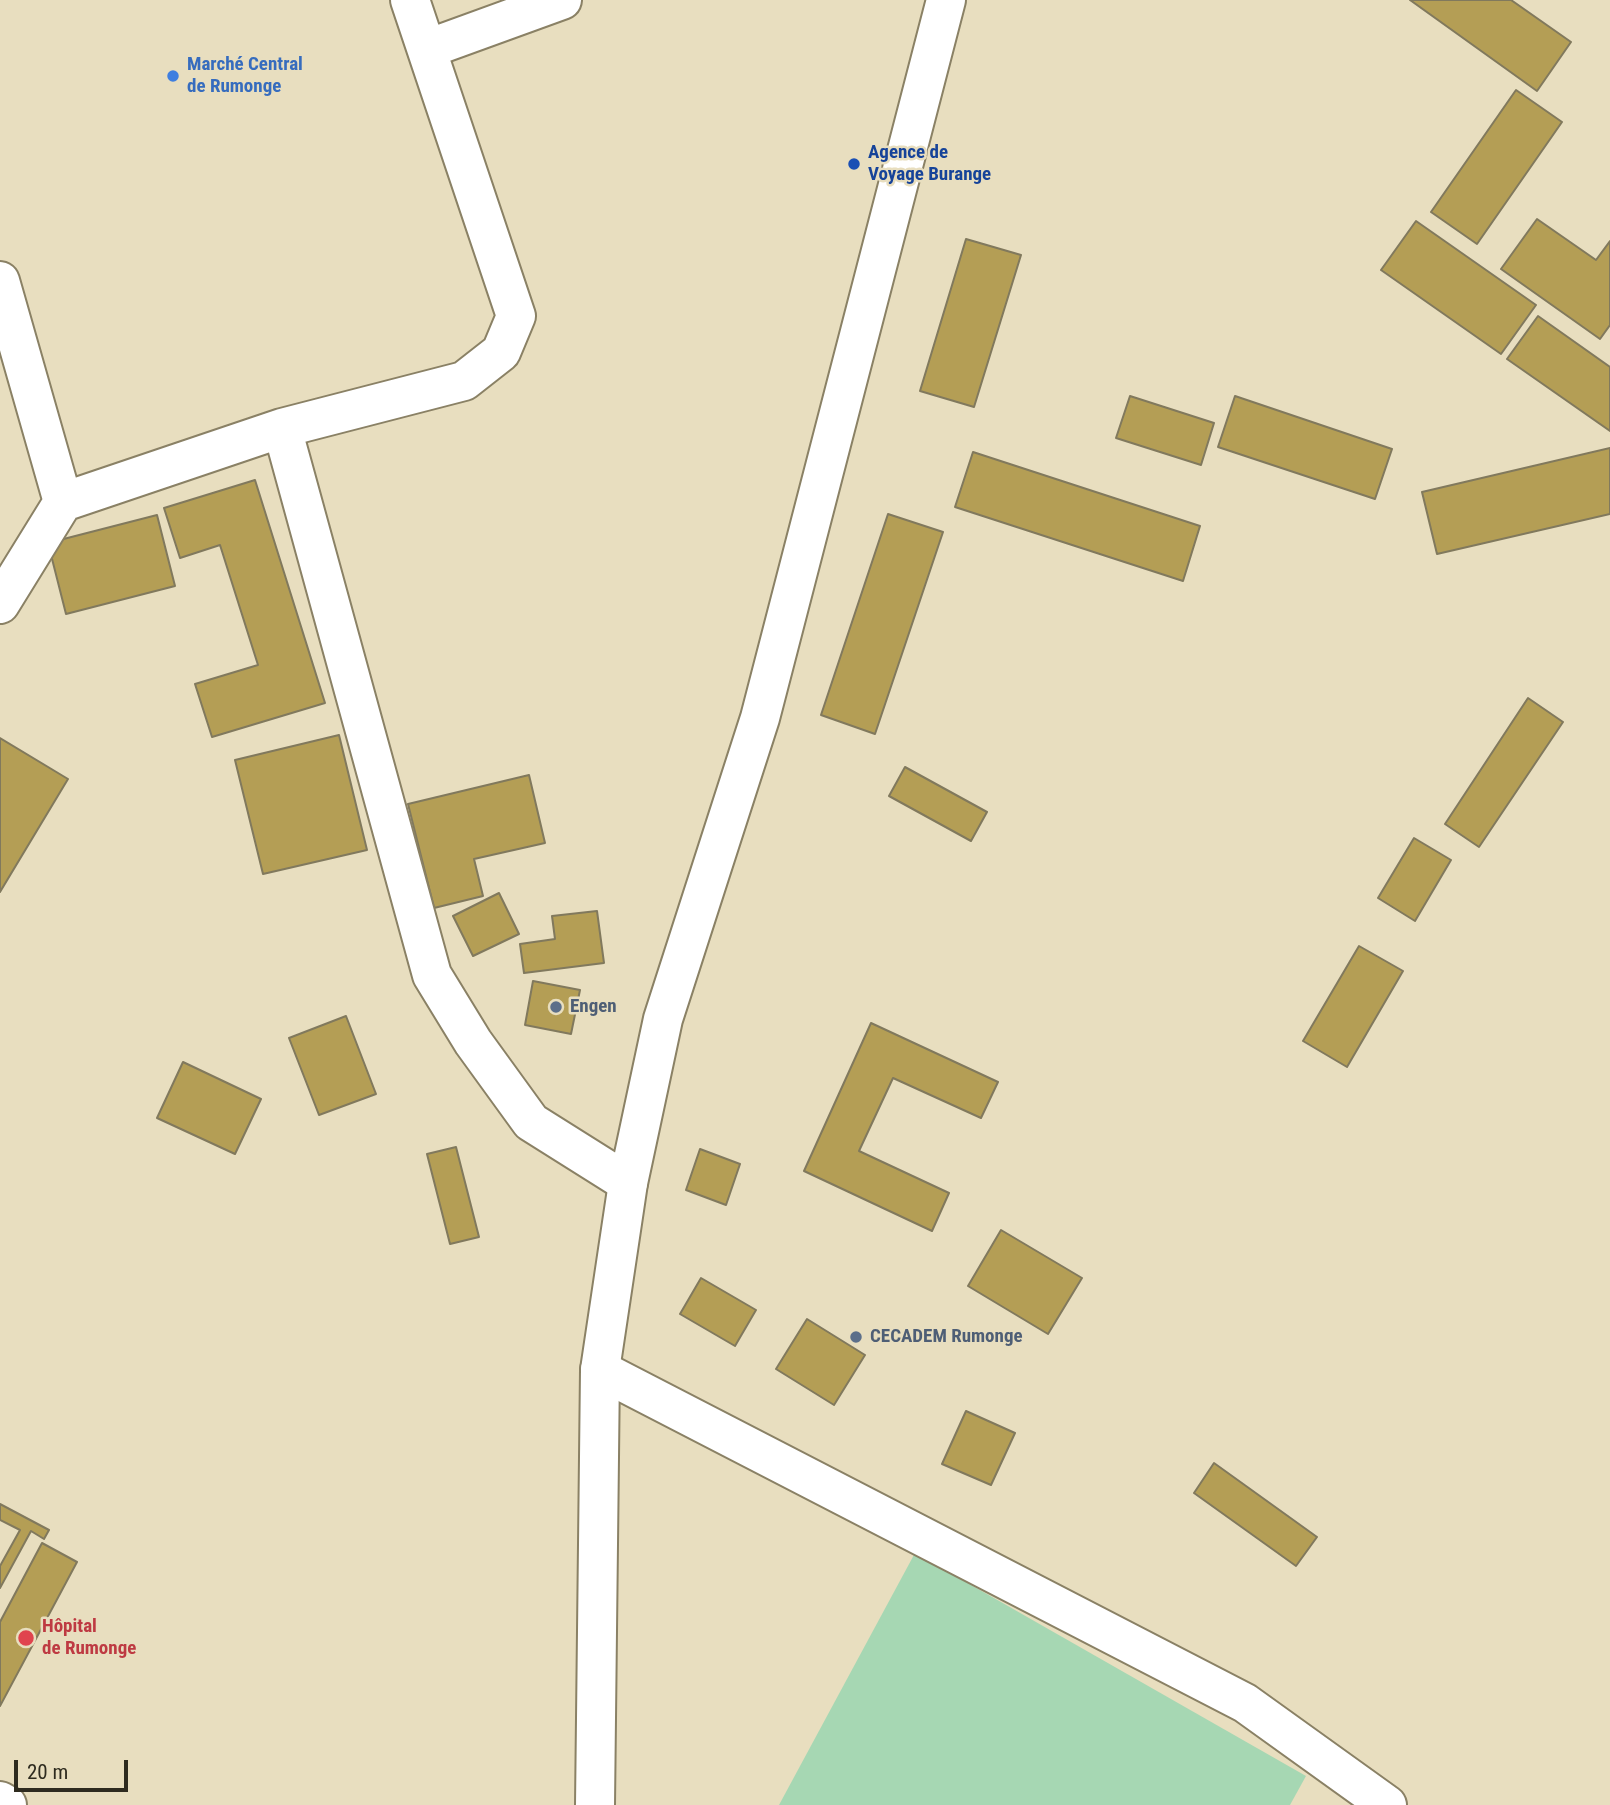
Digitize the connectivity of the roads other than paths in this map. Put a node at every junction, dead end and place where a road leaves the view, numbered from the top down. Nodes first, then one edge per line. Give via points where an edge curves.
1 (410, 0) edge
2 (562, 0) edge
3 (946, 0) edge
4 (427, 49) junction
5 (0, 281) edge
6 (282, 428) junction
7 (63, 502) junction
8 (0, 604) edge
9 (628, 1183) junction
10 (600, 1370) junction
11 (0, 1801) edge
12 (7, 1805) edge
13 (596, 1805) edge
14 (1387, 1805) edge

1 - 4 main road
2 - 4 main road
3 - 9 main road via 760,718 663,1019
4 - 6 main road via 516,316 501,352 464,381
5 - 7 main road
6 - 7 main road
6 - 9 main road via 432,975 531,1122
7 - 8 main road
9 - 10 main road
10 - 13 main road
10 - 14 main road via 1245,1703
11 - 12 main road

